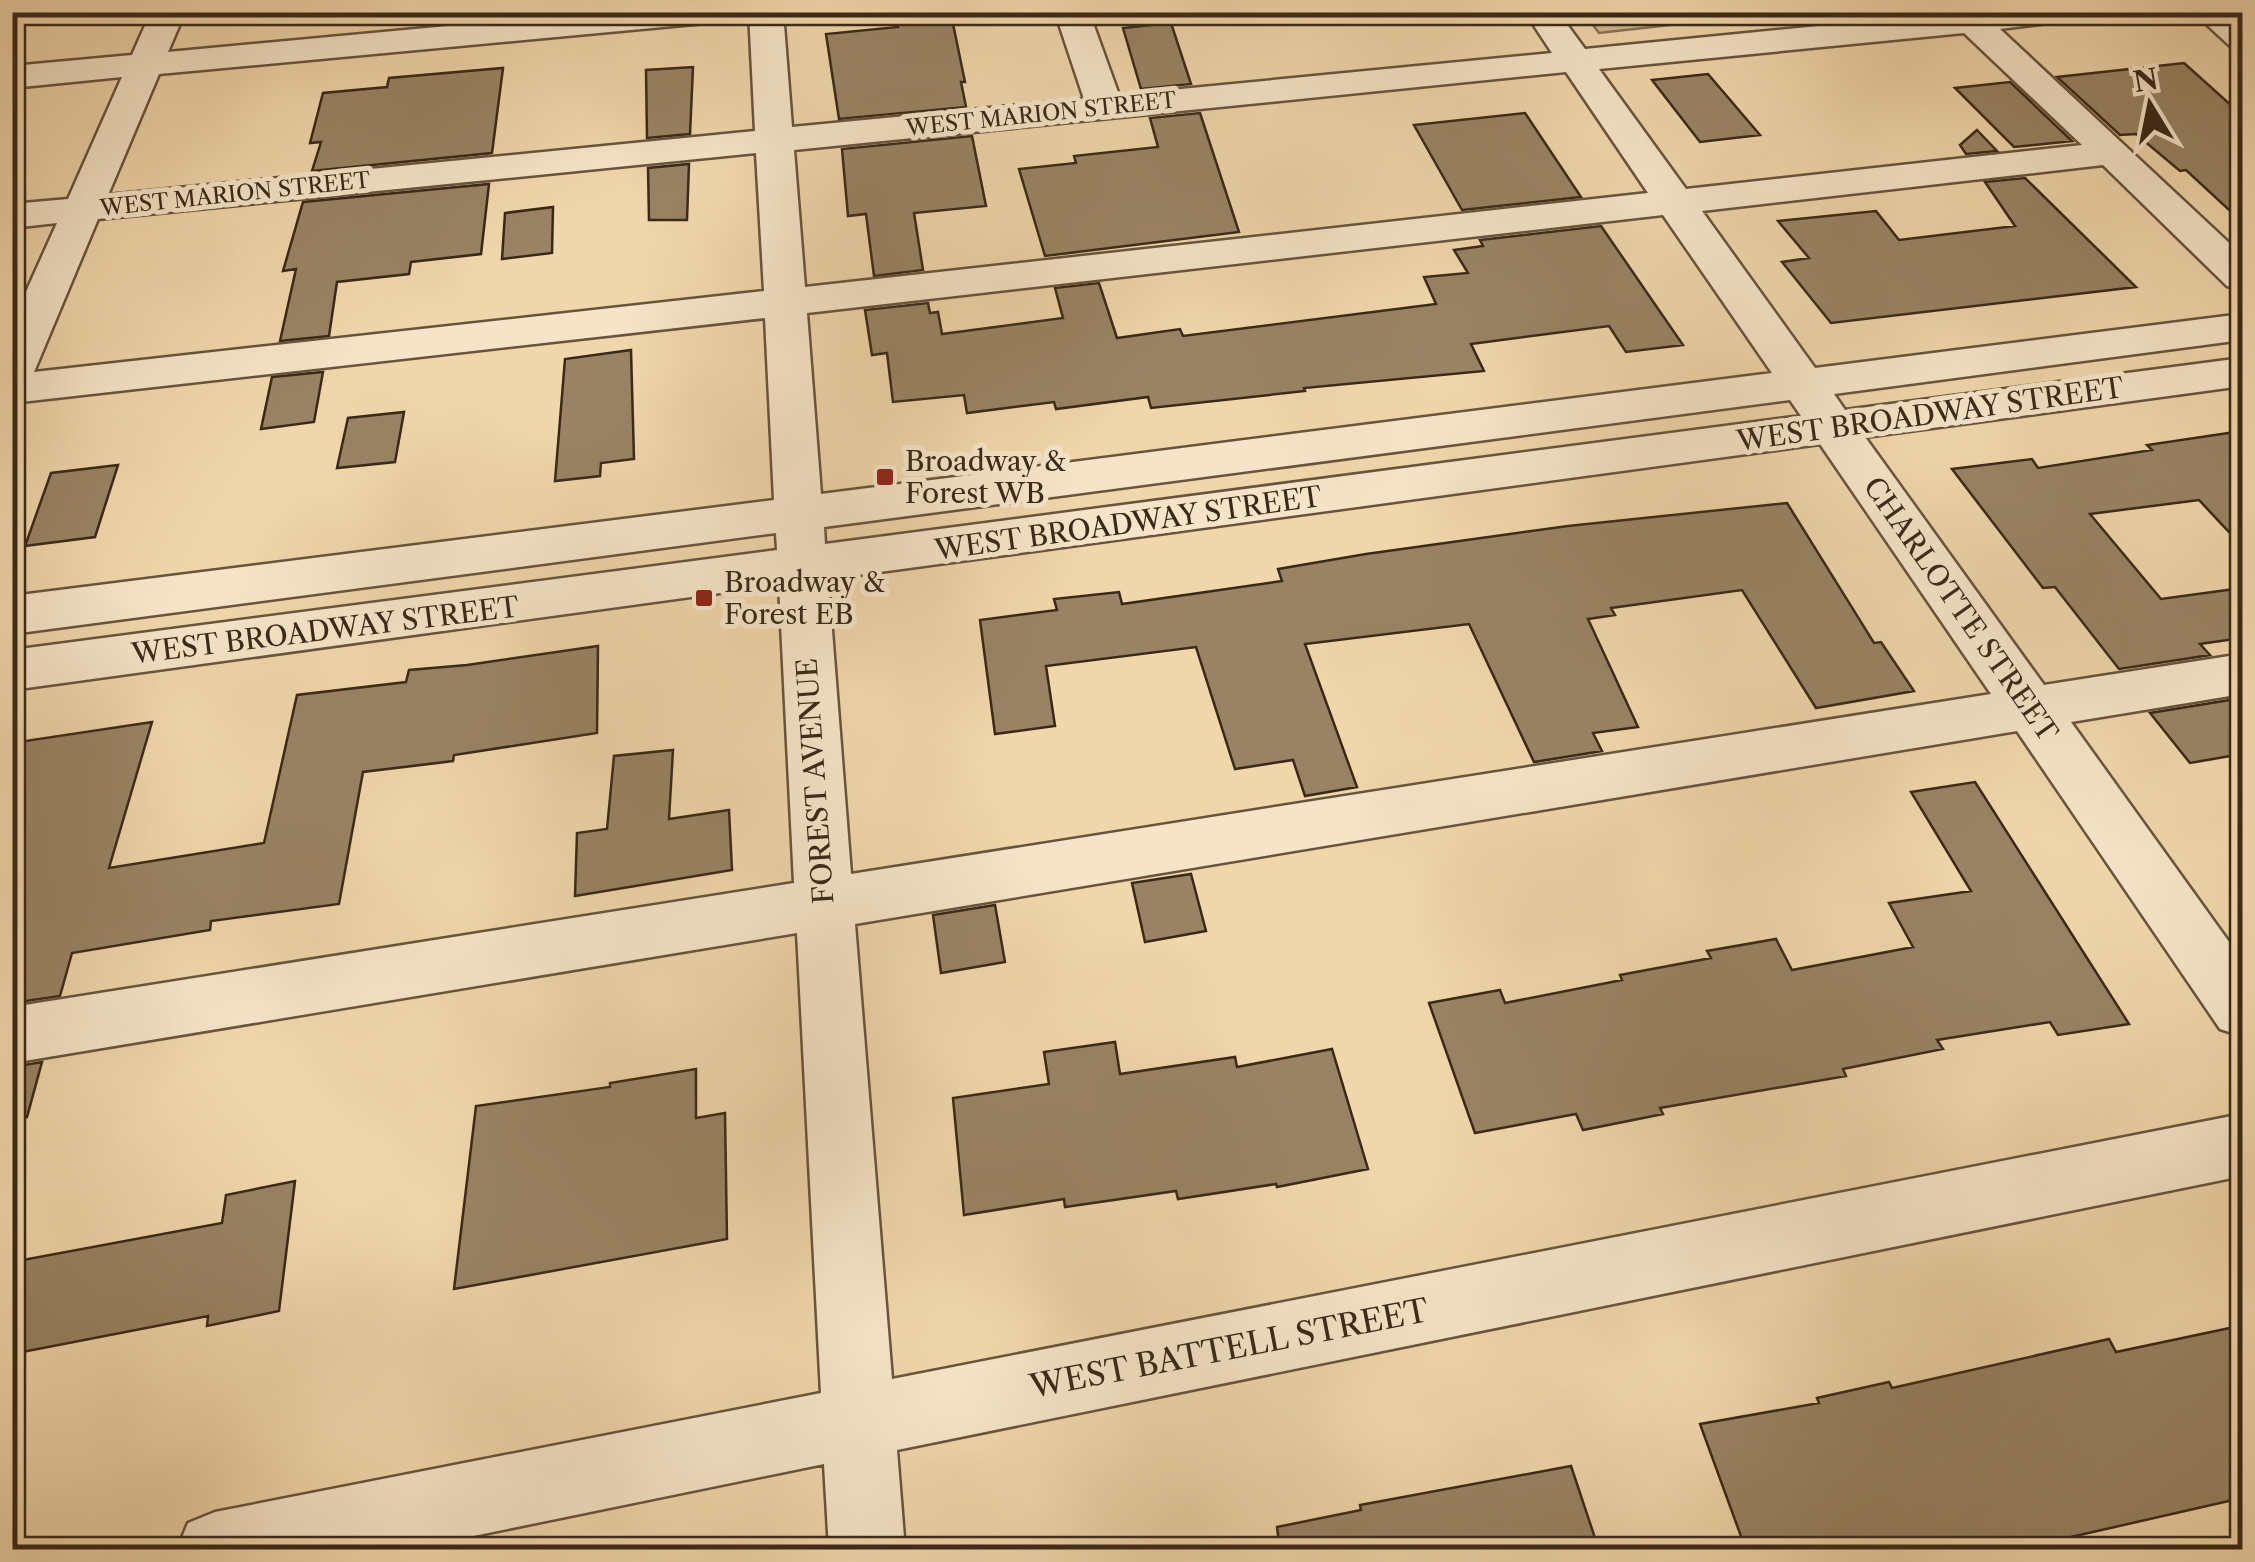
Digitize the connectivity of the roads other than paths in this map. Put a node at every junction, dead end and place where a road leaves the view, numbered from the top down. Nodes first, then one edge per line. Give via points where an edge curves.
1 (168, 12) edge
2 (716, 12) edge
3 (766, 12) edge
4 (1072, 12) edge
5 (1541, 12) edge
6 (2069, 12) edge
7 (2208, 12) edge
8 (1973, 22) junction
9 (2242, 39) edge
10 (1576, 61) junction
11 (145, 65) junction
12 (12, 77) edge
13 (1105, 108) junction
14 (774, 140) junction
15 (2113, 153) junction
16 (1672, 200) junction
17 (84, 209) junction
18 (12, 216) edge
19 (2242, 277) edge
20 (784, 303) junction
21 (2242, 327) edge
22 (2242, 372) edge
23 (12, 373) edge
24 (1802, 384) junction
25 (12, 389) edge
26 (1832, 426) junction
27 (800, 541) junction
28 (12, 615) edge
29 (12, 670) edge
30 (2242, 674) edge
31 (2030, 707) junction
32 (822, 904) junction
33 (2242, 1008) edge
34 (12, 1035) edge
35 (2242, 1146) edge
36 (860, 1422) junction
37 (215, 1550) edge
38 (867, 1550) edge

1 - 11 street
2 - 11 street
3 - 14 street, FOREST AVENUE
4 - 13 street
5 - 10 street, CHARLOTTE STREET
6 - 8 street, WEST MARION STREET
7 - 9 street
8 - 10 street, WEST MARION STREET
8 - 15 street
10 - 13 street, WEST MARION STREET
10 - 16 street, CHARLOTTE STREET
11 - 12 street
11 - 17 street
13 - 14 street, WEST MARION STREET
14 - 17 street, WEST MARION STREET
14 - 20 street, FOREST AVENUE
15 - 16 street
15 - 19 street
16 - 20 street
16 - 24 street, CHARLOTTE STREET
17 - 18 street, WEST MARION STREET
17 - 23 street
20 - 25 street
20 - 27 street, FOREST AVENUE
21 - 24 street, WEST BROADWAY STREET
22 - 26 street, WEST BROADWAY STREET
24 - 26 street, CHARLOTTE STREET
24 - 27 street, WEST BROADWAY STREET
26 - 27 street, WEST BROADWAY STREET
26 - 31 street, CHARLOTTE STREET
27 - 28 street, WEST BROADWAY STREET
27 - 29 street, WEST BROADWAY STREET
27 - 32 street, FOREST AVENUE
30 - 31 street
31 - 32 street
31 - 33 street, CHARLOTTE STREET
32 - 34 street
32 - 36 street, FOREST AVENUE
35 - 36 street, WEST BATTELL STREET
36 - 37 street, WEST BATTELL STREET
36 - 38 street, FOREST AVENUE

